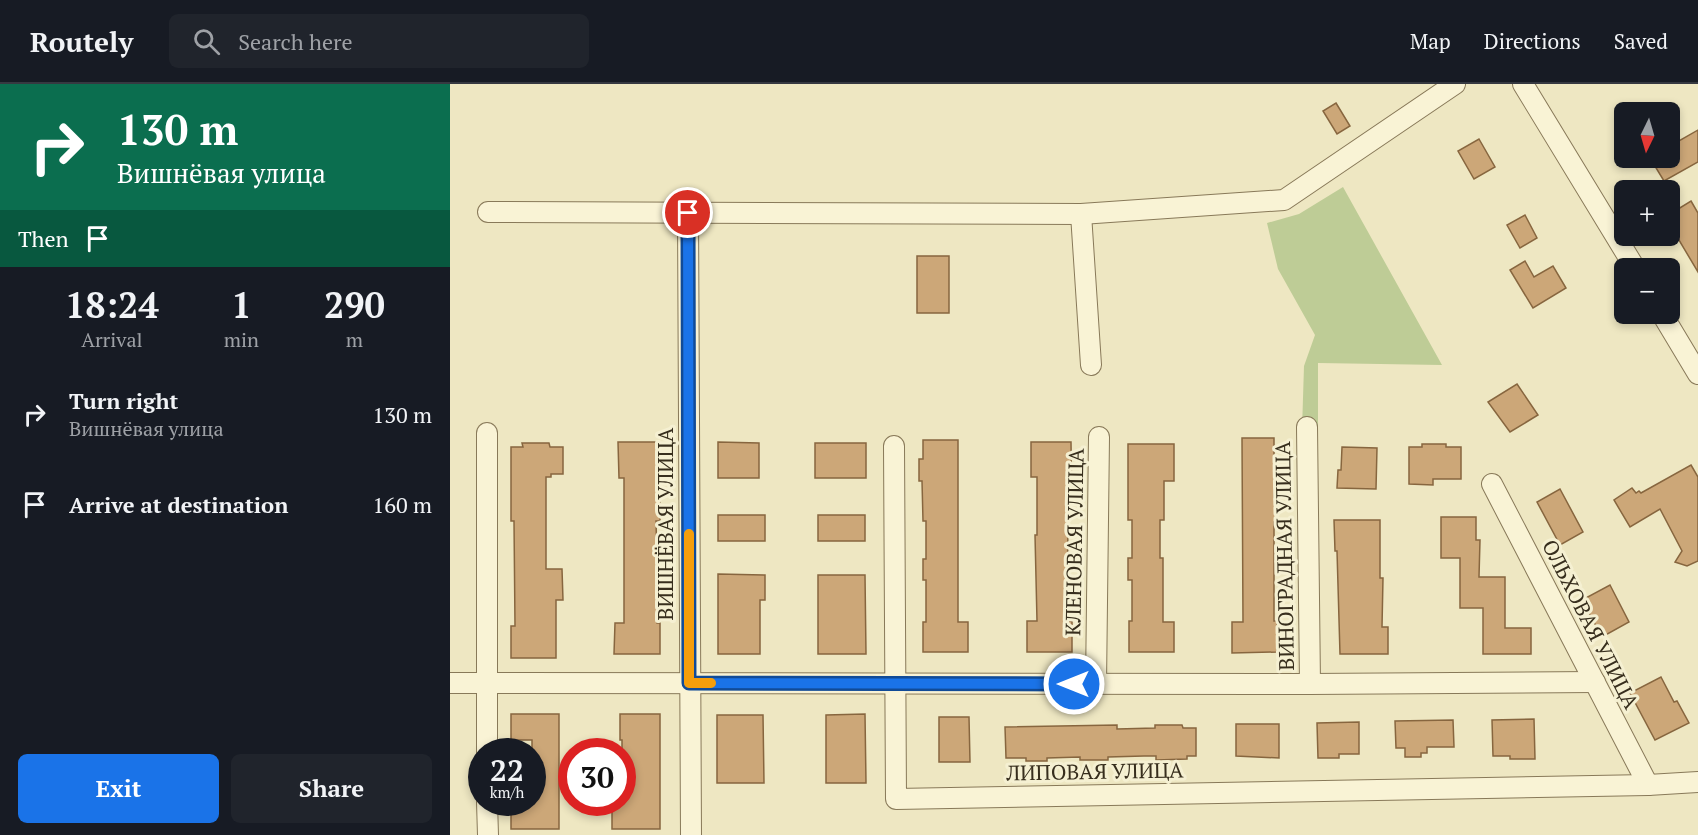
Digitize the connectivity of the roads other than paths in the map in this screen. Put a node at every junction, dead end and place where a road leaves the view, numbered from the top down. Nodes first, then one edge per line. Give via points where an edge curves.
1 (1455, 84) edge
2 (1523, 84) edge
3 (488, 213) dead end
4 (688, 213) junction
5 (1081, 214) junction
6 (1629, 258) edge
7 (1668, 324) edge
8 (1091, 365) dead end
9 (1698, 374) edge
10 (1307, 427) dead end
11 (487, 433) dead end
12 (1099, 437) dead end
13 (894, 446) dead end
14 (1492, 484) dead end
15 (1594, 682) junction
16 (450, 683) edge
17 (486, 683) junction
18 (689, 683) junction
19 (894, 684) junction
20 (1096, 684) junction
21 (1310, 684) junction
22 (487, 738) edge
23 (1698, 782) edge
24 (1648, 785) junction
25 (487, 816) edge
26 (488, 835) edge
27 (691, 835) edge

1 - 5 street via 1284,200
2 - 6 street
3 - 4 street
4 - 5 street
4 - 18 street, ВИШНЁВАЯ УЛИЦА
5 - 8 street
7 - 9 street
10 - 21 street, ВИНОГРАДНАЯ УЛИЦА
11 - 17 street
12 - 20 street, КЛЕНОВАЯ УЛИЦА
13 - 19 street, ЛИПОВАЯ УЛИЦА
14 - 15 street, ОЛЬХОВАЯ УЛИЦА
15 - 21 street
15 - 24 street, ОЛЬХОВАЯ УЛИЦА
16 - 17 street
17 - 18 street
17 - 22 street
18 - 19 street
18 - 27 street, ВИШНЁВАЯ УЛИЦА
19 - 20 street
19 - 24 street, ЛИПОВАЯ УЛИЦА via 896,799
20 - 21 street
23 - 24 street
25 - 26 street

